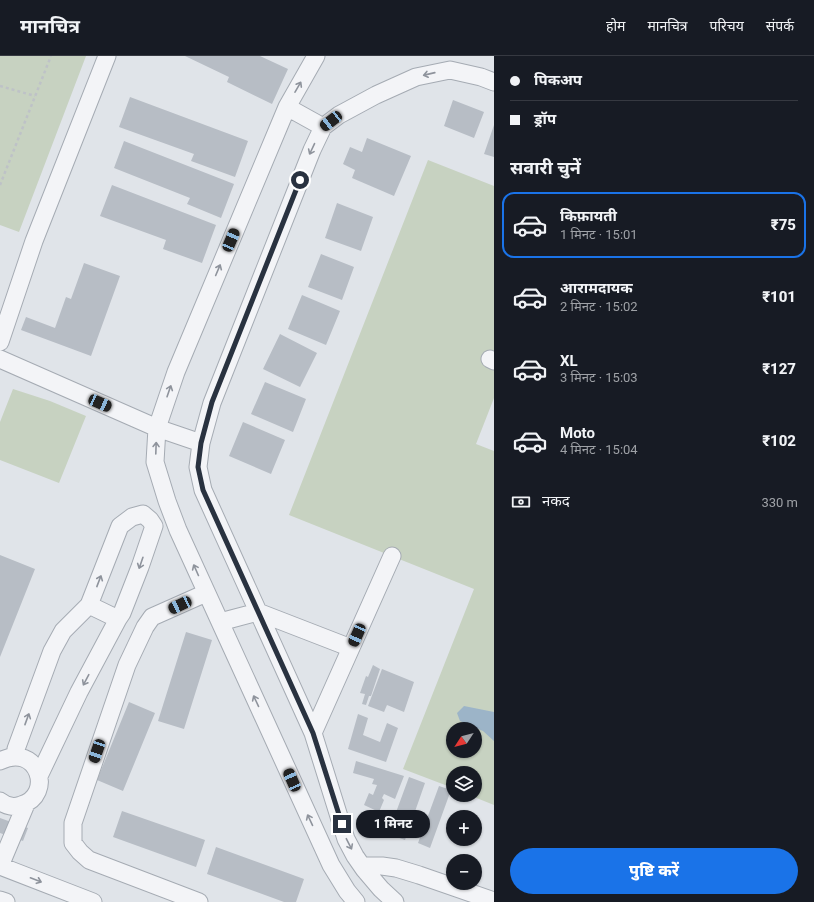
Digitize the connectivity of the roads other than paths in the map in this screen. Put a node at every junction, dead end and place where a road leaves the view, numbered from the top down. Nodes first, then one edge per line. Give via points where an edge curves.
1 (107, 56) edge
2 (316, 56) edge
3 (449, 63) edge
4 (494, 82) edge
5 (287, 107) junction
6 (323, 127) junction
7 (0, 342) edge
8 (0, 359) edge
9 (157, 428) junction
10 (201, 443) junction
11 (392, 556) dead end
12 (206, 592) junction
13 (89, 605) junction
14 (258, 612) junction
15 (118, 619) junction
16 (220, 622) junction
17 (351, 648) junction
18 (313, 733) junction
19 (8, 758) edge
20 (39, 776) junction
21 (1, 804) edge
22 (26, 804) junction
23 (0, 866) edge
24 (362, 866) junction
25 (0, 900) edge
26 (494, 901) edge
27 (6, 902) edge
28 (93, 902) edge
29 (199, 902) edge
30 (356, 902) edge
31 (395, 902) edge

1 - 7 street via 34,241
5 -> 2 street
3 - 4 street
3 -> 6 street via 376,95
5 - 6 street
9 -> 5 street via 176,372
6 -> 10 street via 212,402
8 - 9 street
9 - 10 street
12 -> 9 street via 178,530 155,462
10 - 14 street via 198,467 203,490
11 - 17 street
12 - 16 street
12 - 29 street via 152,618 145,627 127,665 72,823 73,843 89,860
13 - 15 street
13 -> 15 street via 120,526 132,517 143,514 154,526
19 -> 13 street via 16,749 52,651 64,631
14 - 16 street
14 - 17 street
14 - 18 street
15 -> 20 street via 79,692
30 -> 16 street via 331,866
17 - 18 street
18 -> 24 street via 346,839
19 - 20 street via 24,758 31,762
20 - 22 street via 37,792
21 - 22 street
22 - 23 street
23 -> 28 street
24 - 26 street via 396,868
24 - 31 street
25 - 27 street

